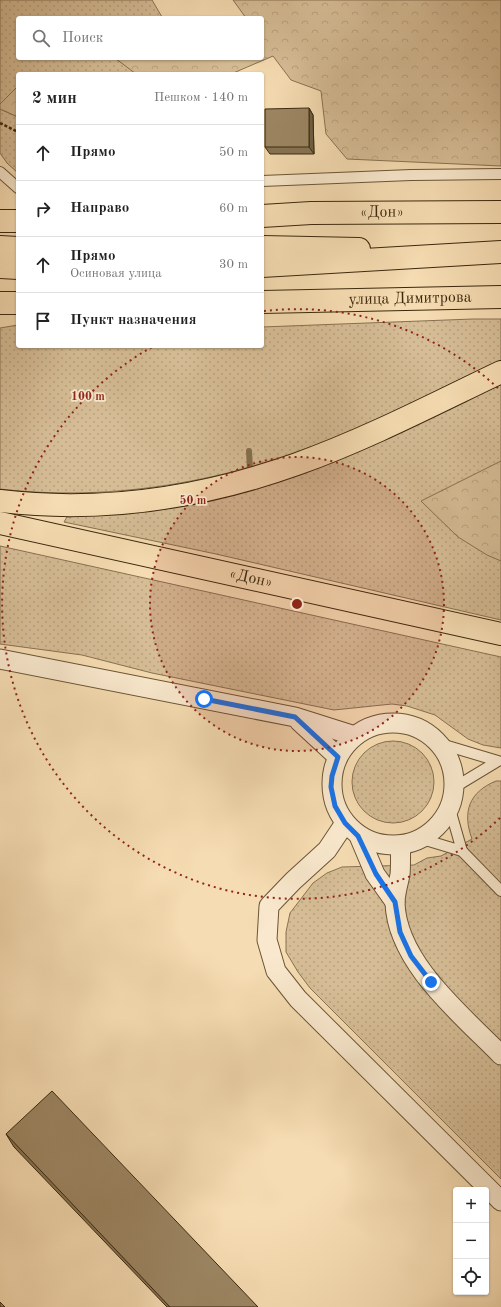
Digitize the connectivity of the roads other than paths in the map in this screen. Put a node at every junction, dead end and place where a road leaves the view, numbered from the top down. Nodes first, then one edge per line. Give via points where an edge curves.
1 (0, 172) edge
2 (501, 174) edge
3 (264, 181) edge
4 (16, 186) edge
5 (264, 208) edge
6 (501, 212) edge
7 (311, 214) junction
8 (264, 216) edge
9 (0, 221) edge
10 (16, 221) edge
11 (0, 247) edge
12 (16, 248) edge
13 (264, 248) edge
14 (501, 252) edge
15 (452, 254) junction
16 (264, 266) edge
17 (0, 267) edge
18 (16, 268) edge
19 (501, 298) edge
20 (264, 302) edge
21 (0, 303) edge
22 (16, 303) edge
23 (501, 372) edge
24 (0, 501) edge
25 (0, 522) edge
26 (501, 634) edge
27 (0, 659) edge
28 (295, 717) junction
29 (355, 736) junction
30 (441, 744) junction
31 (338, 757) junction
32 (499, 761) edge
33 (455, 786) junction
34 (450, 810) junction
35 (345, 823) junction
36 (358, 836) junction
37 (422, 839) junction
38 (401, 845) junction
39 (462, 851) junction
40 (501, 891) edge
41 (395, 902) junction
42 (501, 1056) edge
43 (501, 1201) edge

1 - 4 lane
2 - 3 lane
5 - 7 lane
6 - 7 highway, «Дон»
7 - 8 highway, «Дон»
9 - 10 highway
11 - 12 highway
13 - 15 highway via 346,248
14 - 15 highway
15 - 16 highway
17 - 18 highway
19 - 20 highway, улица Димитрова
21 - 22 highway
23 - 24 highway via 372,434 298,464 226,487 117,504 64,506
25 - 26 highway, «Дон»
27 - 28 street
28 - 29 street
28 - 31 street
29 - 30 street via 371,726 393,722 410,725 431,735
29 - 31 street
30 - 32 lane
30 - 33 street via 452,765
31 - 35 street via 331,787 335,806
32 - 33 lane
33 - 34 street
34 - 37 street via 440,825
34 - 39 lane
35 - 36 street
35 - 43 street via 327,850 269,906 267,940 276,971 298,999
36 - 38 street via 377,844
36 - 41 street via 376,874
37 - 38 street
37 - 39 lane
38 - 41 street
39 - 40 lane
41 - 42 street via 400,932 411,956 431,982

